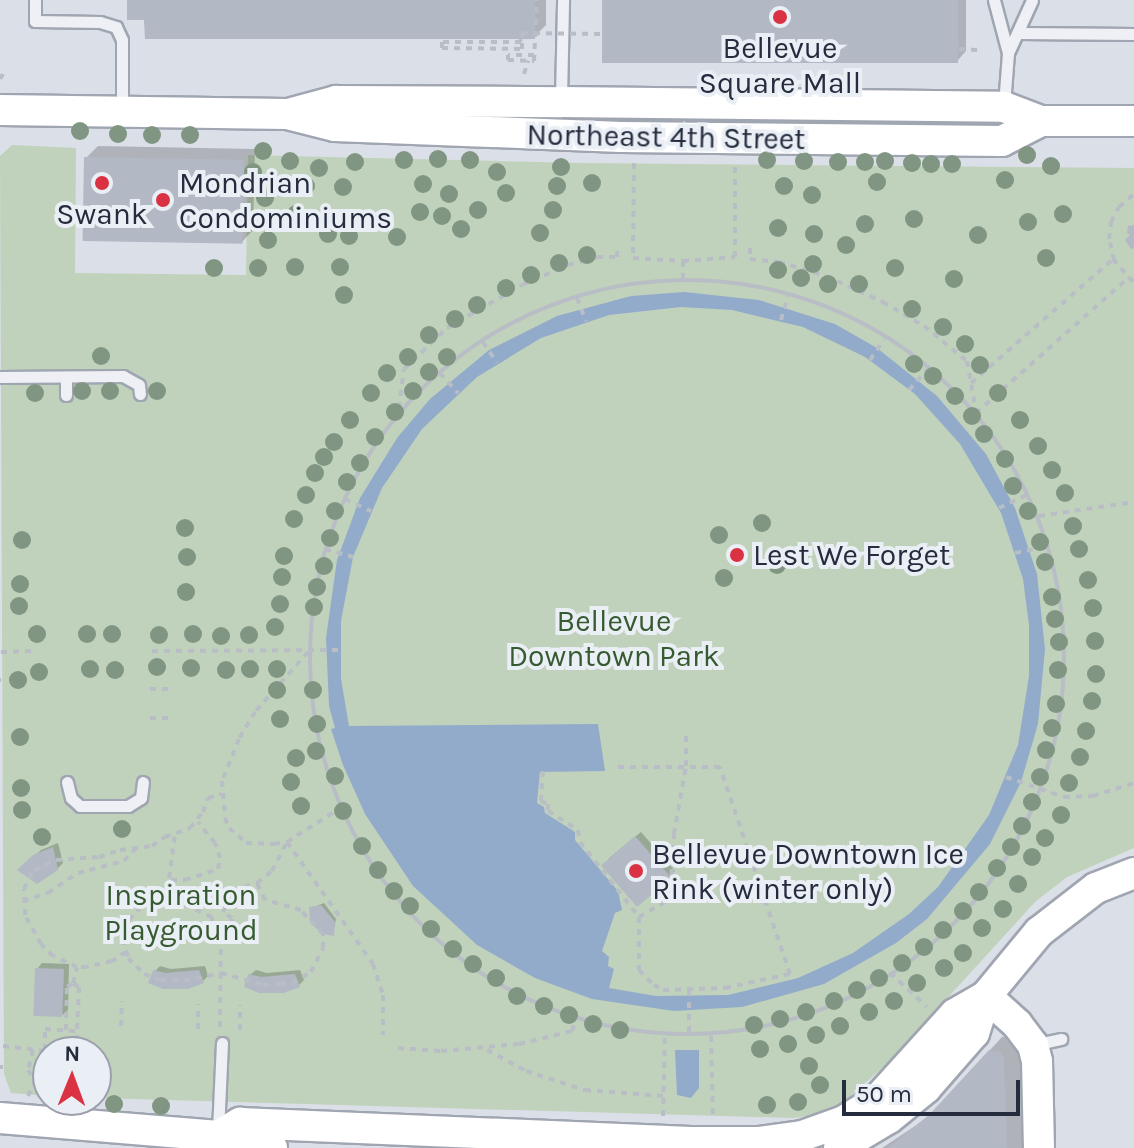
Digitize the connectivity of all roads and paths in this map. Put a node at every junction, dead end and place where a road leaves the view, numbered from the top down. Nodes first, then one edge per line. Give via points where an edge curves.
1 (35, 0) edge
2 (537, 0) edge
3 (563, 0) edge
4 (994, 0) edge
5 (1032, 0) edge
6 (1019, 33) junction
7 (602, 34) dead end
8 (1134, 34) edge
9 (520, 39) dead end
10 (959, 49) dead end
11 (981, 50) dead end
12 (1008, 53) junction
13 (534, 55) junction
14 (528, 61) junction
15 (522, 72) dead end
16 (1004, 107) junction
17 (0, 110) edge
18 (122, 112) junction
19 (560, 119) junction
20 (1041, 121) junction
21 (1134, 121) edge
22 (634, 159) dead end
23 (735, 161) dead end
24 (1134, 194) edge
25 (617, 248) dead end
26 (750, 248) dead end
27 (1114, 260) junction
28 (683, 261) junction
29 (1128, 278) junction
30 (683, 281) junction
31 (1134, 283) edge
32 (788, 296) junction
33 (577, 298) junction
34 (781, 320) dead end
35 (586, 321) dead end
36 (885, 339) junction
37 (483, 342) junction
38 (870, 360) dead end
39 (497, 363) dead end
40 (928, 369) junction
41 (440, 373) junction
42 (0, 377) edge
43 (66, 377) junction
44 (971, 383) junction
45 (909, 390) dead end
46 (458, 393) dead end
47 (140, 394) dead end
48 (66, 395) dead end
49 (399, 411) junction
50 (976, 413) junction
51 (1029, 494) junction
52 (345, 499) junction
53 (1134, 502) edge
54 (999, 508) dead end
55 (371, 511) dead end
56 (1039, 516) junction
57 (1049, 545) junction
58 (325, 549) junction
59 (1015, 553) dead end
60 (353, 557) dead end
61 (341, 650) dead end
62 (32, 651) dead end
63 (152, 651) dead end
64 (310, 651) junction
65 (1, 652) edge
66 (150, 689) dead end
67 (174, 689) dead end
68 (150, 718) dead end
69 (174, 718) dead end
70 (686, 730) dead end
71 (686, 766) junction
72 (618, 767) dead end
73 (543, 771) dead end
74 (1006, 777) dead end
75 (67, 782) dead end
76 (143, 782) dead end
77 (1134, 783) edge
78 (1041, 790) junction
79 (221, 794) junction
80 (340, 808) junction
81 (198, 822) junction
82 (175, 834) junction
83 (287, 842) junction
84 (136, 848) junction
85 (1134, 873) edge
86 (171, 880) junction
87 (257, 883) junction
88 (23, 901) junction
89 (166, 902) junction
90 (223, 912) junction
91 (212, 917) junction
92 (639, 917) junction
93 (221, 933) junction
94 (126, 952) junction
95 (77, 967) junction
96 (221, 973) junction
97 (890, 973) junction
98 (73, 983) junction
99 (689, 993) junction
100 (986, 996) junction
101 (122, 1001) dead end
102 (198, 1004) dead end
103 (240, 1005) dead end
104 (927, 1008) dead end
105 (578, 1015) junction
106 (121, 1026) dead end
107 (198, 1029) dead end
108 (66, 1030) junction
109 (220, 1030) dead end
110 (240, 1030) dead end
111 (77, 1031) junction
112 (383, 1035) dead end
113 (665, 1035) junction
114 (689, 1035) junction
115 (45, 1036) edge
116 (77, 1036) edge
117 (711, 1036) junction
118 (222, 1043) dead end
119 (3, 1046) dead end
120 (398, 1048) dead end
121 (484, 1048) junction
122 (32, 1050) edge
123 (32, 1054) edge
124 (32, 1076) edge
125 (32, 1087) edge
126 (665, 1096) junction
127 (28, 1097) dead end
128 (0, 1118) edge
129 (660, 1121) dead end
130 (716, 1123) dead end
131 (218, 1136) junction
132 (691, 1145) edge
133 (851, 1145) edge
134 (272, 1148) edge
135 (1039, 1148) edge

1 - 18 lane via 35,21 116,27 122,40
2 - 13 path
3 - 19 lane
4 - 12 lane
5 - 6 lane
6 - 8 lane
6 - 12 lane
7 - 9 path, bridge via 522,33 522,49 442,48 442,42
10 - 11 path
12 - 16 lane
13 - 14 path via 534,61
13 - 14 path via 508,55 508,60
14 - 15 path
16 - 19 street, Northeast 4th Street
16 - 20 street, Northeast 4th Street
17 - 18 street, Northeast 4th Street
18 - 19 street, Northeast 4th Street via 287,114 335,126
19 - 20 street, Northeast 4th Street via 1002,141
20 - 21 street, Northeast 4th Street
22 - 28 path via 633,258
23 - 28 path via 735,257
24 - 27 path via 1111,222
25 - 49 path via 617,257 568,265 447,328 404,369
26 - 44 path via 750,259 826,276 924,326 967,361
27 - 29 path
27 - 44 path
28 - 30 path
29 - 31 path
29 - 50 path
30 - 32 path
30 - 33 path
32 - 34 path
32 - 36 path
33 - 35 path
33 - 37 path via 539,311
36 - 38 path
36 - 40 path
37 - 39 path
37 - 41 path
40 - 45 path
40 - 50 path
41 - 46 path
41 - 49 path
42 - 43 lane
43 - 47 lane via 130,377
43 - 48 lane
44 - 50 path
49 - 52 path
50 - 51 path
51 - 54 path
51 - 56 path
52 - 55 path
52 - 58 path
53 - 56 path
56 - 57 path
57 - 59 path
57 - 78 path via 1063,616 1065,684
58 - 60 path
58 - 64 path via 314,591
61 - 64 path
62 - 65 path
63 - 64 path
64 - 79 path via 255,712 227,765
64 - 80 path via 314,716
66 - 67 path
68 - 69 path
70 - 71 path
71 - 72 path
71 - 92 path via 670,899
71 - 99 path via 720,767 790,974
73 - 92 path via 541,801 578,830 580,842
74 - 78 path
75 - 76 lane via 71,798 80,806 128,806 141,798
77 - 78 path via 1093,796 1064,797
78 - 97 path via 992,882 962,917
79 - 81 path via 208,798
79 - 83 path via 225,818 237,837 255,845
80 - 83 path
80 - 105 path via 395,896 436,939 489,976
81 - 82 path
81 - 86 path via 215,843 218,869
82 - 84 path
82 - 86 path
83 - 87 path via 272,871
83 - 112 path via 373,964 383,995
84 - 88 path via 124,861 78,873 48,893
84 - 88 path via 46,862 29,878
85 - 100 street via 1096,888 1069,907 1025,946
86 - 89 path
87 - 90 path via 233,890
87 - 96 path via 265,900 301,910 323,934 318,963 303,979 280,984 263,985
88 - 95 path via 41,944
89 - 91 path
89 - 94 path via 151,903 132,914 124,932
90 - 91 path
90 - 93 path via 232,925
91 - 93 path via 212,927
92 - 99 path via 639,970 663,990
93 - 96 path
94 - 95 path via 100,965
94 - 96 path via 136,968 160,980
95 - 98 path
96 - 109 path
97 - 104 path
97 - 117 path via 827,1007 736,1034
98 - 108 path via 67,987
98 - 111 path via 79,987
99 - 114 path
100 - 132 street via 955,1014 877,1100 844,1121 802,1136
100 - 133 street via 974,1033 926,1088
100 - 135 street via 1047,1042 1037,1061
101 - 106 path
102 - 107 path
103 - 110 path
105 - 113 path
105 - 121 path via 572,1031
108 - 111 path
108 - 115 path via 45,1029
111 - 116 path
113 - 114 path
113 - 126 path
114 - 117 path
117 - 130 path via 711,1114
118 - 131 lane
119 - 122 path
120 - 121 path
121 - 126 path via 526,1071 585,1090
123 - 124 path
125 - 127 path
126 - 129 path
128 - 131 street
131 - 132 street via 240,1123
131 - 134 street via 241,1147

